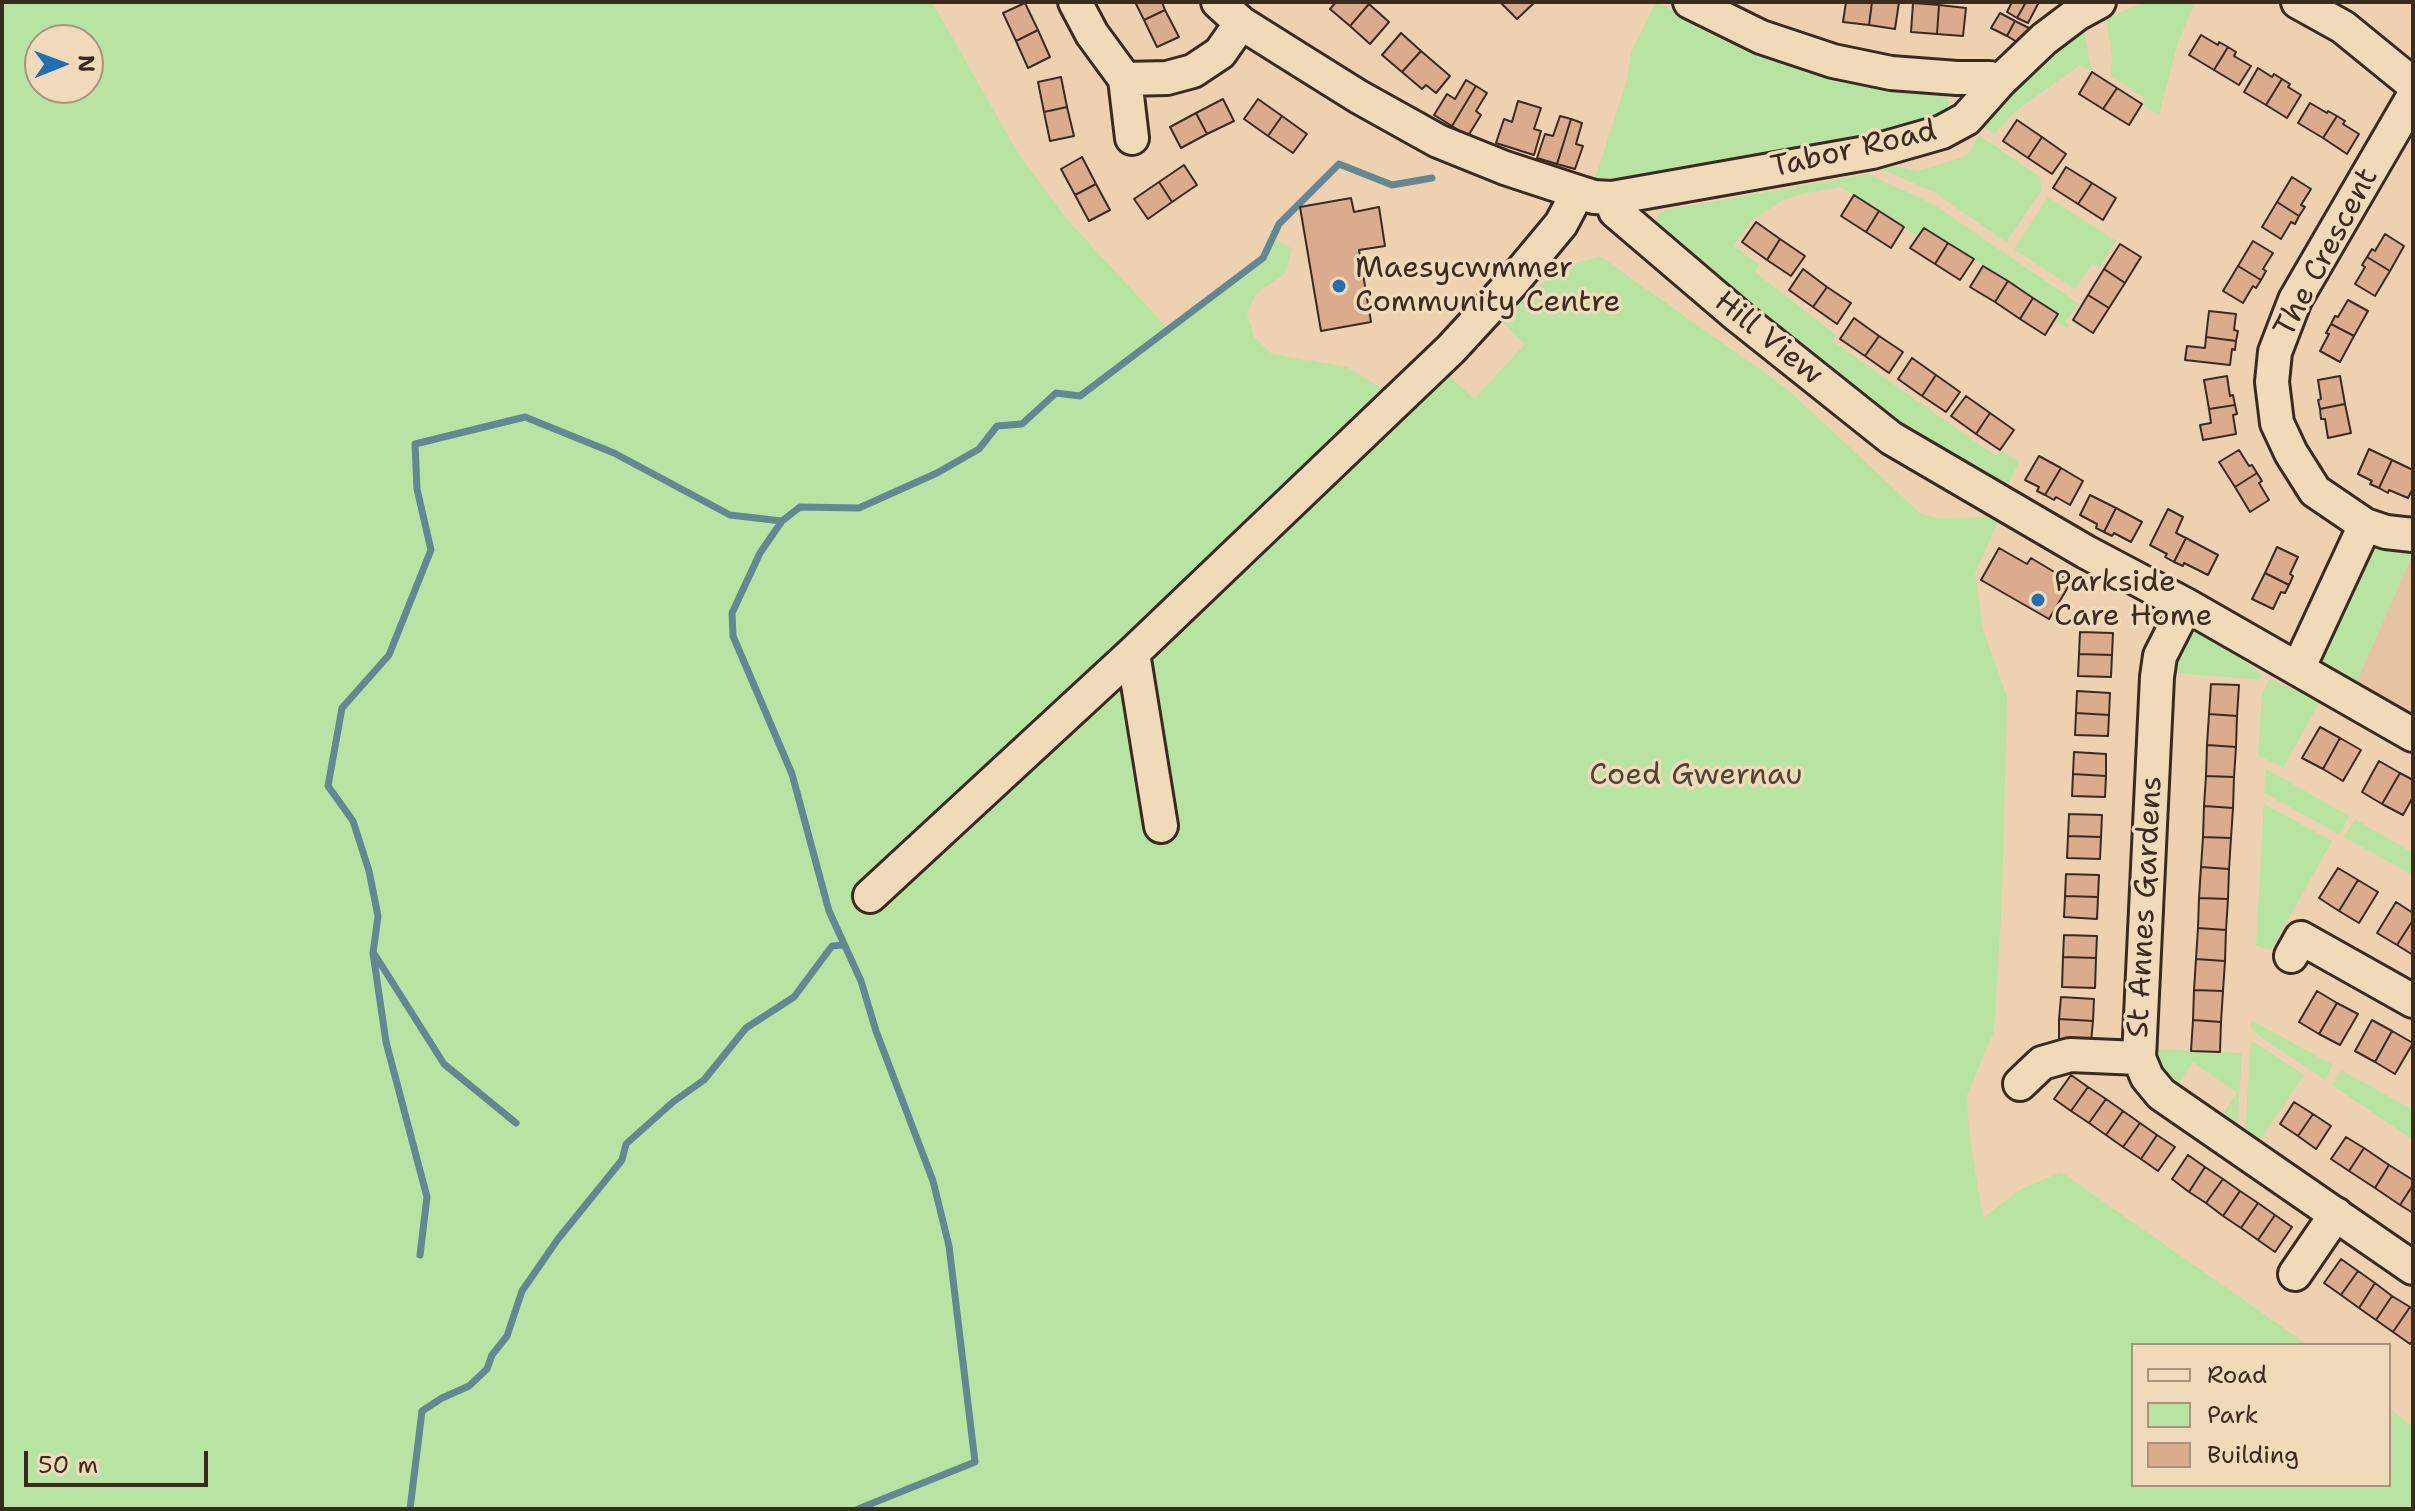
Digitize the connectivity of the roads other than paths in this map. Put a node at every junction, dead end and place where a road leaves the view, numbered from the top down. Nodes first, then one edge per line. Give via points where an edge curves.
1 (1075, 2) edge
2 (1690, 2) edge
3 (2099, 2) edge
4 (2298, 2) edge
5 (1230, 12) edge
6 (1125, 79) junction
7 (1999, 82) junction
8 (2413, 84) edge
9 (2413, 97) edge
10 (1132, 138) dead end
11 (1578, 192) junction
12 (1612, 198) junction
13 (2365, 525) junction
14 (2413, 535) edge
15 (2186, 605) junction
16 (1133, 653) junction
17 (2298, 669) junction
18 (2413, 735) edge
19 (1161, 826) dead end
20 (870, 896) dead end
21 (2291, 956) dead end
22 (2413, 1001) edge
23 (2139, 1058) junction
24 (2020, 1084) dead end
25 (2336, 1214) junction
26 (2413, 1268) edge
27 (2295, 1274) dead end

1 - 6 street
2 - 7 street via 1761,37 1833,61 1891,73
3 - 7 street, Tabor Road via 2044,39
4 - 8 street via 2343,27
5 - 6 street via 1220,53 1193,71
5 - 11 street via 1359,97 1438,141
6 - 10 street
7 - 12 street, Tabor Road via 1960,123 1911,142
9 - 13 street, The Crescent via 2295,300 2275,352 2277,423 2291,453 2315,491
11 - 12 street
11 - 16 street via 1561,224 1451,349
12 - 15 street, Hill View via 1615,211 1726,307 1891,438
13 - 14 street, The Crescent
13 - 17 street
15 - 17 street, Hill View
15 - 23 street, St Annes Gardens via 2160,656 2157,677
16 - 19 street
16 - 20 street
17 - 18 street, Hill View
21 - 22 street via 2301,938
23 - 24 street via 2070,1055 2042,1063
23 - 25 street, St Annes Gardens via 2161,1094
25 - 26 street, St Annes Gardens
25 - 27 street

